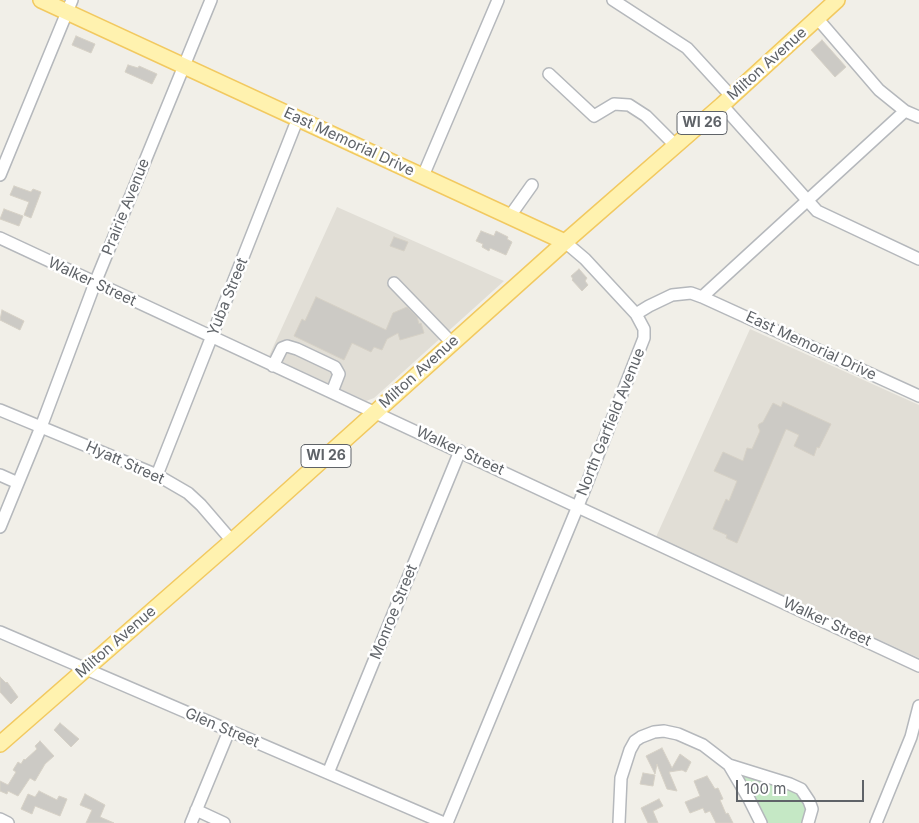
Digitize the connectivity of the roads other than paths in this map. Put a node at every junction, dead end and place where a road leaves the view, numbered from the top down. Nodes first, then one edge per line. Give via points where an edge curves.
1 (41, 0) edge
2 (211, 0) edge
3 (498, 0) edge
4 (613, 0) edge
5 (837, 0) edge
6 (70, 6) edge
7 (817, 18) junction
8 (184, 66) junction
9 (549, 74) dead end
10 (726, 101) junction
11 (905, 111) junction
12 (919, 117) edge
13 (298, 118) junction
14 (676, 146) junction
15 (0, 175) edge
16 (423, 176) junction
17 (532, 185) dead end
18 (807, 200) junction
19 (510, 216) junction
20 (0, 238) edge
21 (565, 242) junction
22 (919, 259) edge
23 (95, 283) junction
24 (394, 283) dead end
25 (702, 296) junction
26 (636, 314) junction
27 (212, 338) junction
28 (452, 343) junction
29 (273, 366) junction
30 (332, 392) junction
31 (919, 396) edge
32 (0, 410) edge
33 (375, 412) junction
34 (41, 426) junction
35 (460, 452) junction
36 (0, 475) edge
37 (158, 475) junction
38 (18, 483) junction
39 (578, 506) junction
40 (0, 527) edge
41 (232, 541) junction
42 (0, 632) edge
43 (919, 666) edge
44 (87, 668) junction
45 (919, 706) edge
46 (229, 731) junction
47 (0, 744) edge
48 (729, 765) junction
49 (328, 773) junction
50 (196, 810) junction
51 (0, 819) edge
52 (8, 823) edge
53 (191, 823) edge
54 (224, 823) edge
55 (446, 823) edge
56 (619, 823) edge
57 (762, 823) edge
58 (808, 823) edge
59 (876, 823) edge

1 - 6 main road, East Memorial Drive
2 - 8 street, Prairie Avenue
3 - 16 street
4 - 10 street via 687,48
5 - 7 main road, Milton Avenue / WI 26
6 - 8 main road, East Memorial Drive
6 - 15 street
7 - 10 main road, Milton Avenue / WI 26
7 - 11 street via 880,90
8 - 13 main road, East Memorial Drive
8 - 23 street, Prairie Avenue
9 - 14 street via 594,116 614,104 629,105 646,116
10 - 14 main road, Milton Avenue / WI 26
10 - 18 street
11 - 12 street
11 - 18 street
13 - 16 main road, East Memorial Drive
13 - 27 street, Yuba Street
14 - 21 main road, Milton Avenue / WI 26
16 - 19 main road, East Memorial Drive
17 - 19 street
18 - 22 street via 824,215
18 - 25 street
19 - 21 main road, East Memorial Drive
20 - 23 street, Walker Street
21 - 26 street, East Memorial Drive
21 - 28 main road, Milton Avenue / WI 26
23 - 27 street, Walker Street
23 - 34 street, Prairie Avenue
24 - 28 street
25 - 26 street via 692,293 672,295
25 - 31 street, East Memorial Drive
26 - 39 street, North Garfield Avenue via 644,329 641,346
27 - 29 street, Walker Street
27 - 37 street, Yuba Street
28 - 33 main road, Milton Avenue / WI 26
29 - 30 street, Walker Street
29 - 30 street via 282,348 297,349 335,367 339,374
30 - 33 street, Walker Street
32 - 34 street, Hyatt Street
33 - 35 street, Walker Street
33 - 41 main road, Milton Avenue / WI 26
34 - 37 street, Hyatt Street
34 - 38 street, Prairie Avenue
35 - 39 street, Walker Street
35 - 49 street, Monroe Street
36 - 38 street
37 - 41 street, Hyatt Street via 188,493
38 - 40 street, Prairie Avenue
39 - 43 street, Walker Street
39 - 55 street, North Garfield Avenue
41 - 44 main road, Milton Avenue / WI 26
42 - 44 street, Glen Street
44 - 46 street, Glen Street
44 - 47 main road, Milton Avenue / WI 26
45 - 59 street via 911,737
46 - 49 street, Glen Street
46 - 50 street
48 - 56 street via 703,745 678,734 659,731 641,737 632,745 623,768
48 - 57 street
48 - 58 street via 801,789 812,809
49 - 55 street, Glen Street
50 - 53 street
50 - 54 street
51 - 52 street

